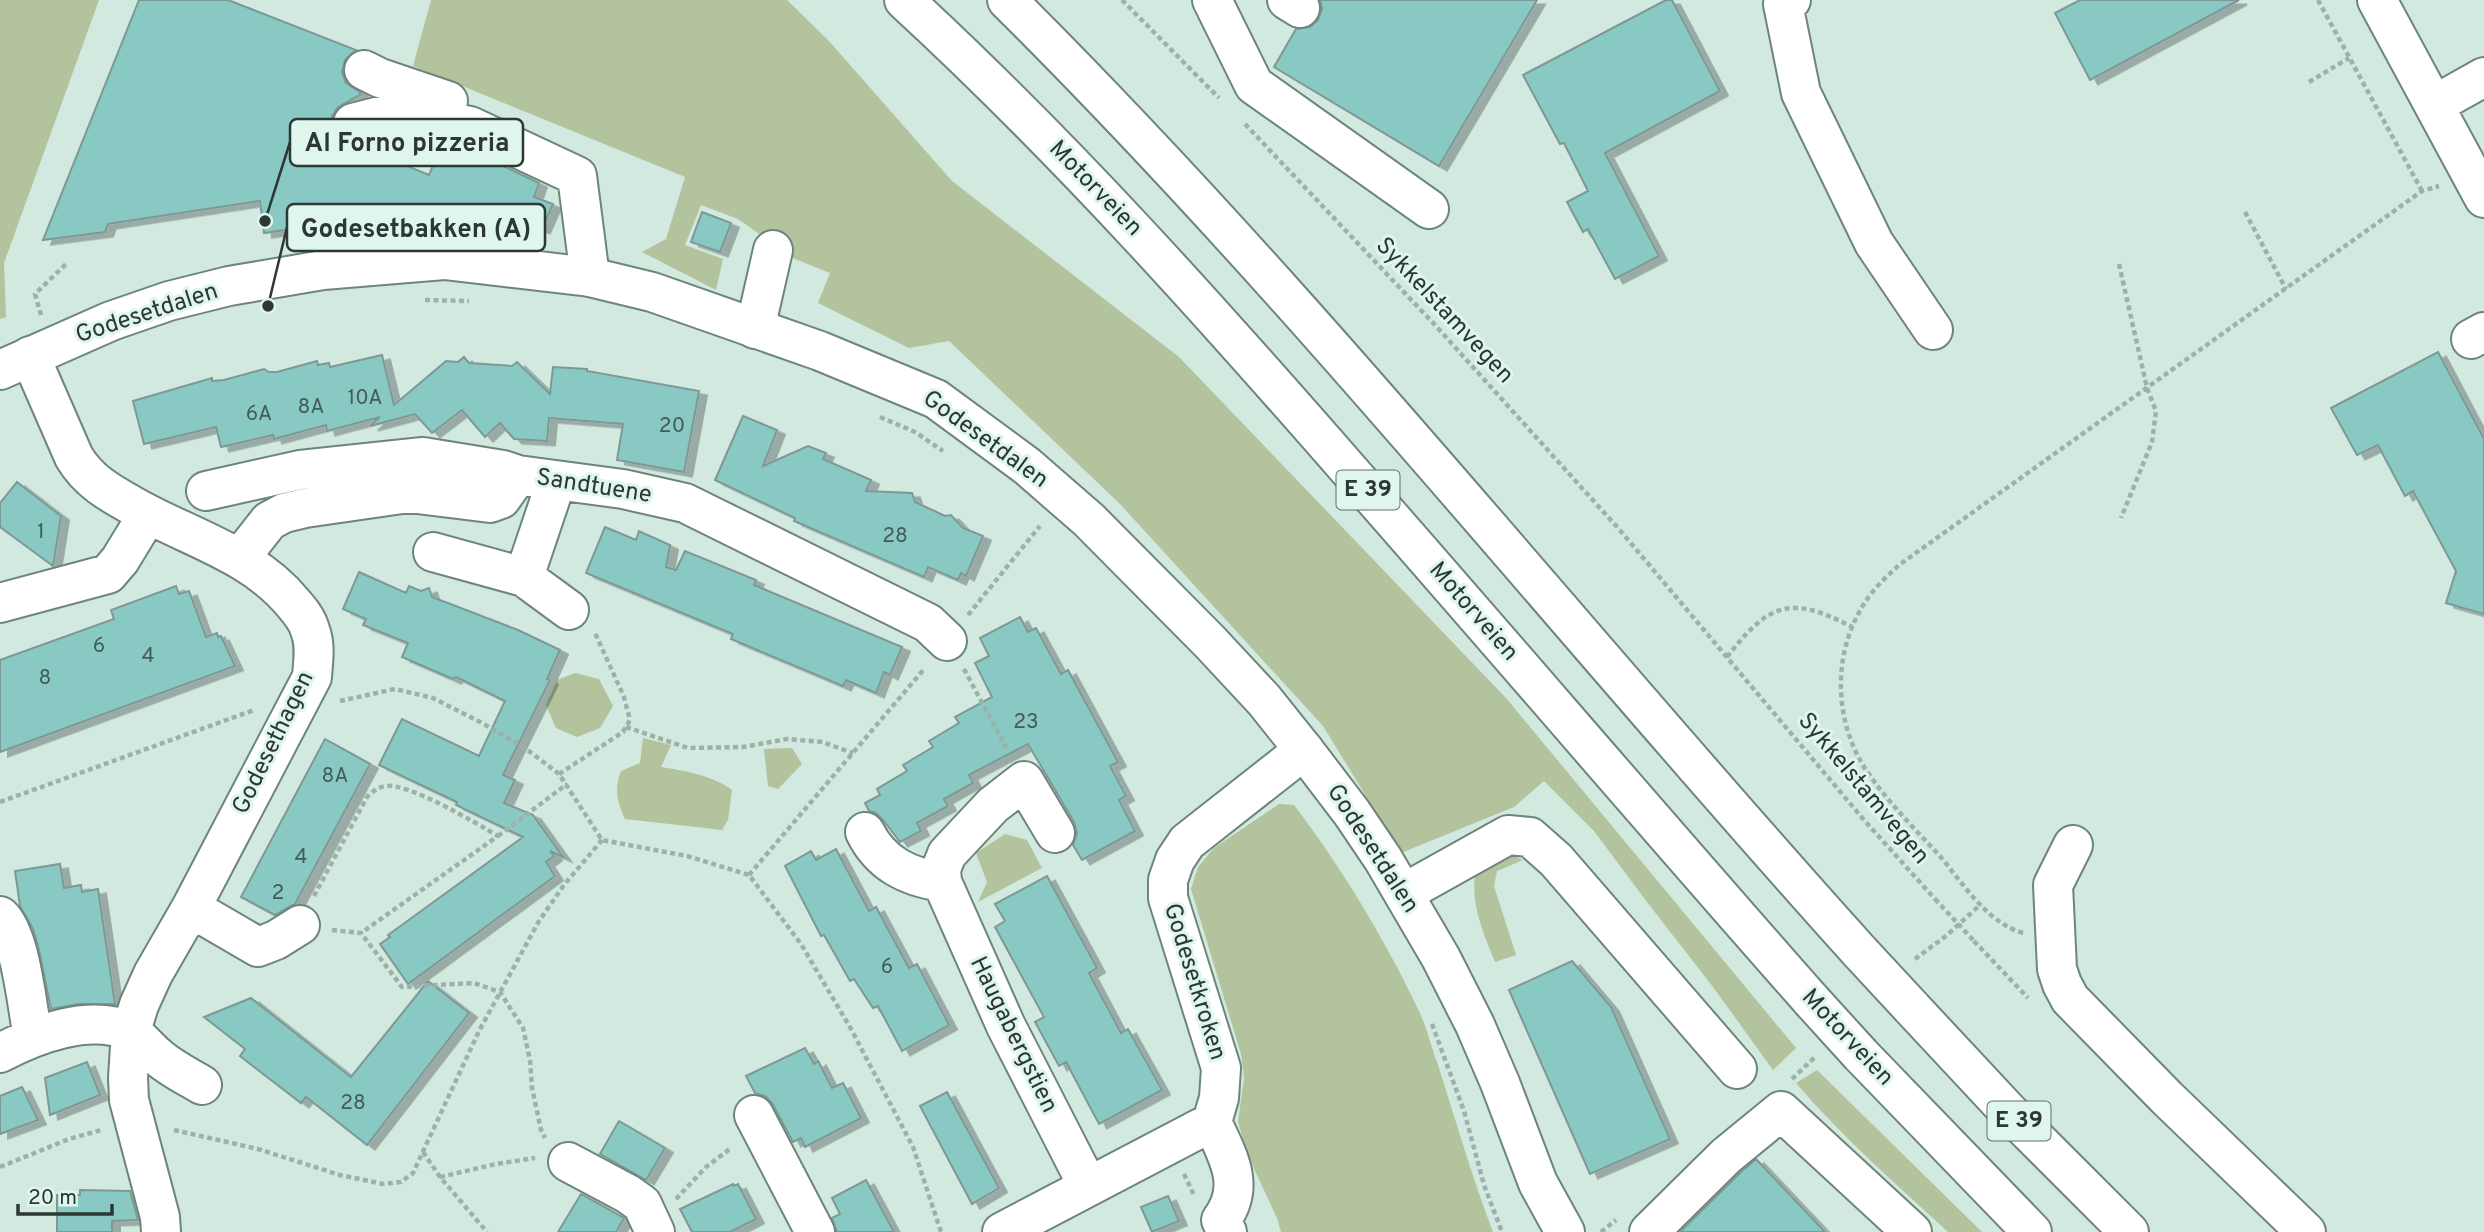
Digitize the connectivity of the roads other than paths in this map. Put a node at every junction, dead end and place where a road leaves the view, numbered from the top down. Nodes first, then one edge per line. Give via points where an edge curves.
1 (904, 0) edge
2 (1007, 0) edge
3 (1212, 0) edge
4 (1791, 0) edge
5 (2377, 0) edge
6 (364, 71) dead end
7 (2484, 77) edge
8 (2434, 105) junction
9 (353, 123) dead end
10 (470, 125) junction
11 (2484, 198) edge
12 (1429, 209) dead end
13 (773, 250) dead end
14 (590, 277) junction
15 (755, 329) junction
16 (1933, 330) dead end
17 (24, 349) edge
18 (518, 475) junction
19 (556, 482) junction
20 (206, 491) dead end
21 (148, 514) junction
22 (433, 552) dead end
23 (240, 558) junction
24 (524, 577) junction
25 (0, 603) edge
26 (569, 610) road end
27 (947, 641) road end
28 (1304, 750) junction
29 (865, 832) dead end
30 (1055, 833) dead end
31 (2073, 845) dead end
32 (942, 882) junction
33 (1404, 893) junction
34 (191, 908) junction
35 (0, 916) edge
36 (300, 925) road end
37 (131, 1031) junction
38 (17, 1045) edge
39 (1737, 1069) dead end
40 (202, 1085) dead end
41 (1212, 1122) junction
42 (759, 1123) road end
43 (564, 1159) road end
44 (1088, 1186) junction
45 (1636, 1223) edge
46 (1224, 1226) edge
47 (652, 1227) edge
48 (162, 1232) edge
49 (815, 1232) edge
50 (1002, 1232) edge
51 (1565, 1232) edge
52 (1912, 1232) edge
53 (2032, 1232) edge
54 (2129, 1232) edge
55 (2306, 1232) edge

1 - 53 main road, Motorveien / E 39, bridge via 1131,225 1811,1000
2 - 54 main road, E 39, bridge via 1205,205 1860,952
3 - 12 main road via 1254,85
4 - 16 main road via 1783,4 1801,93 1874,243
5 - 8 main road
6 - 10 main road via 456,104
7 - 8 main road
8 - 11 main road
9 - 10 main road via 400,111
10 - 14 main road via 577,176
13 - 15 main road
14 - 15 main road, Godesetdalen via 652,292
14 - 17 main road, Godesetdalen via 444,260 323,270 169,301
15 - 28 main road, Godesetdalen via 936,399 1027,466 1182,613
17 - 21 main road, Godesethagen via 83,472
18 - 19 main road, Sandtuene
18 - 20 main road via 423,457 300,470
18 - 23 main road, Sandtuene via 500,499 490,502 409,493 284,513 269,521
19 - 24 main road
19 - 27 main road, Sandtuene via 623,489 685,503 928,623
21 - 23 main road, Godesethagen
21 - 25 main road via 108,574
22 - 24 main road
23 - 34 main road, Godesethagen via 284,592 302,614 314,646 312,677
24 - 26 main road
28 - 33 main road, Godesetdalen
28 - 41 main road, Godesetkroken via 1187,842 1168,880 1175,924 1221,1068
29 - 32 main road via 871,845 894,866 916,878
30 - 32 main road via 1024,781 947,854
31 - 55 main road via 2053,885 2057,969 2070,999
32 - 44 main road, Haugabergstien via 1006,1026
33 - 39 main road via 1508,835 1530,837 1556,860
33 - 51 main road, Godesetdalen via 1475,1025 1538,1182
34 - 36 main road via 258,947
34 - 37 main road, Godesethagen via 153,974
35 - 38 main road via 10,926 17,950
37 - 38 main road via 82,1025
37 - 40 main road via 159,1058
37 - 48 main road, Godesethagen via 128,1078
41 - 44 main road
41 - 46 main road via 1231,1164 1235,1188
42 - 49 main road
43 - 47 main road via 642,1204
44 - 50 main road
45 - 52 main road via 1781,1111

